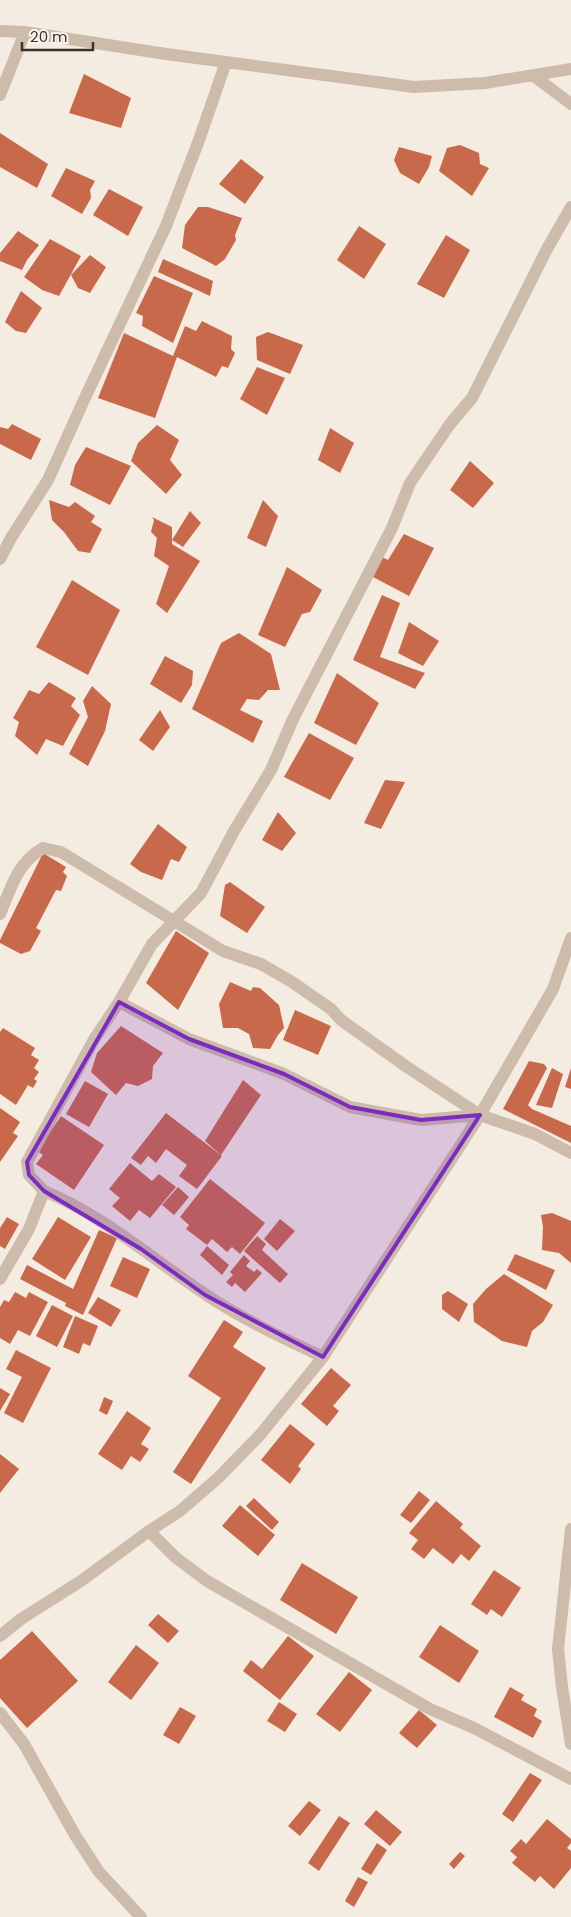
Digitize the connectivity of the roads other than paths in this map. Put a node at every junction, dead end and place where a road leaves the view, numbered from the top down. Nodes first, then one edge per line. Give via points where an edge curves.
1 (0, 32) edge
2 (25, 32) junction
3 (226, 62) junction
4 (571, 69) edge
5 (534, 76) junction
6 (0, 96) edge
7 (571, 104) edge
8 (571, 207) edge
9 (0, 559) edge
10 (0, 914) edge
11 (173, 922) junction
12 (571, 938) edge
13 (119, 1002) junction
14 (480, 1114) junction
15 (571, 1153) edge
16 (44, 1191) junction
17 (0, 1279) edge
18 (323, 1357) junction
19 (571, 1529) edge
20 (150, 1530) junction
21 (0, 1636) edge
22 (0, 1713) edge
23 (571, 1744) edge
24 (571, 1779) edge
25 (141, 1917) edge

1 - 2 street
2 - 3 street
2 - 6 street
3 - 5 street via 414,87
3 - 9 street via 166,226 48,480
4 - 5 street
5 - 7 street
8 - 11 street via 472,398 410,483 392,528 292,719 271,770 201,893
10 - 11 street via 20,868 31,855 43,848 61,852
11 - 13 street via 152,944
11 - 14 street via 223,951 261,964 292,982 407,1067
12 - 14 street via 553,989
13 - 14 street via 189,1040 284,1074 350,1106 421,1120
13 - 16 street via 95,1038 27,1162 29,1175
14 - 15 street via 534,1134
14 - 18 street
16 - 17 street via 30,1229
16 - 18 street via 63,1199 260,1327
18 - 20 street via 260,1435 218,1478 180,1511
19 - 23 street via 558,1649
20 - 21 street
20 - 24 street via 175,1557 207,1581 430,1709 474,1728
22 - 25 street via 24,1744 99,1872

